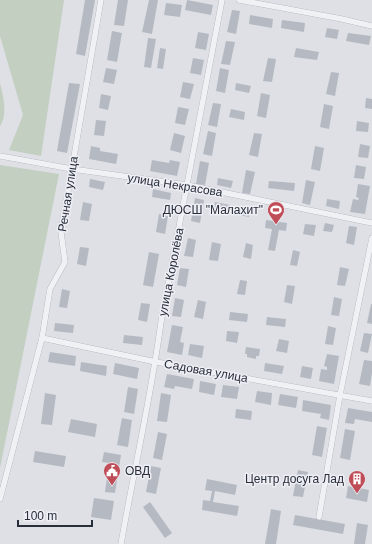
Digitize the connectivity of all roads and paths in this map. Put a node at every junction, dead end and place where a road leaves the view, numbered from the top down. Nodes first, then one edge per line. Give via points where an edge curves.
1 (101, 0) edge
2 (222, 0) edge
3 (239, 0) edge
4 (372, 26) edge
5 (0, 156) edge
6 (72, 169) junction
7 (187, 185) junction
8 (372, 223) edge
9 (372, 238) edge
10 (42, 338) junction
11 (156, 362) junction
12 (340, 395) junction
13 (372, 401) edge
14 (0, 499) edge
15 (319, 517) dead end
16 (121, 544) edge

1 - 6 street, Речная улица
2 - 7 street, улица Королёва
3 - 4 street
5 - 6 street, улица Некрасова
6 - 7 street, улица Некрасова
6 - 10 street, Речная улица via 60,232 65,262 50,289
7 - 8 street, улица Некрасова
7 - 11 street, улица Королёва
9 - 12 street
10 - 11 street, Садовая улица
10 - 14 street, Речная улица
11 - 12 street, Садовая улица
11 - 16 street, улица Королёва
12 - 13 street, Садовая улица
12 - 15 street

